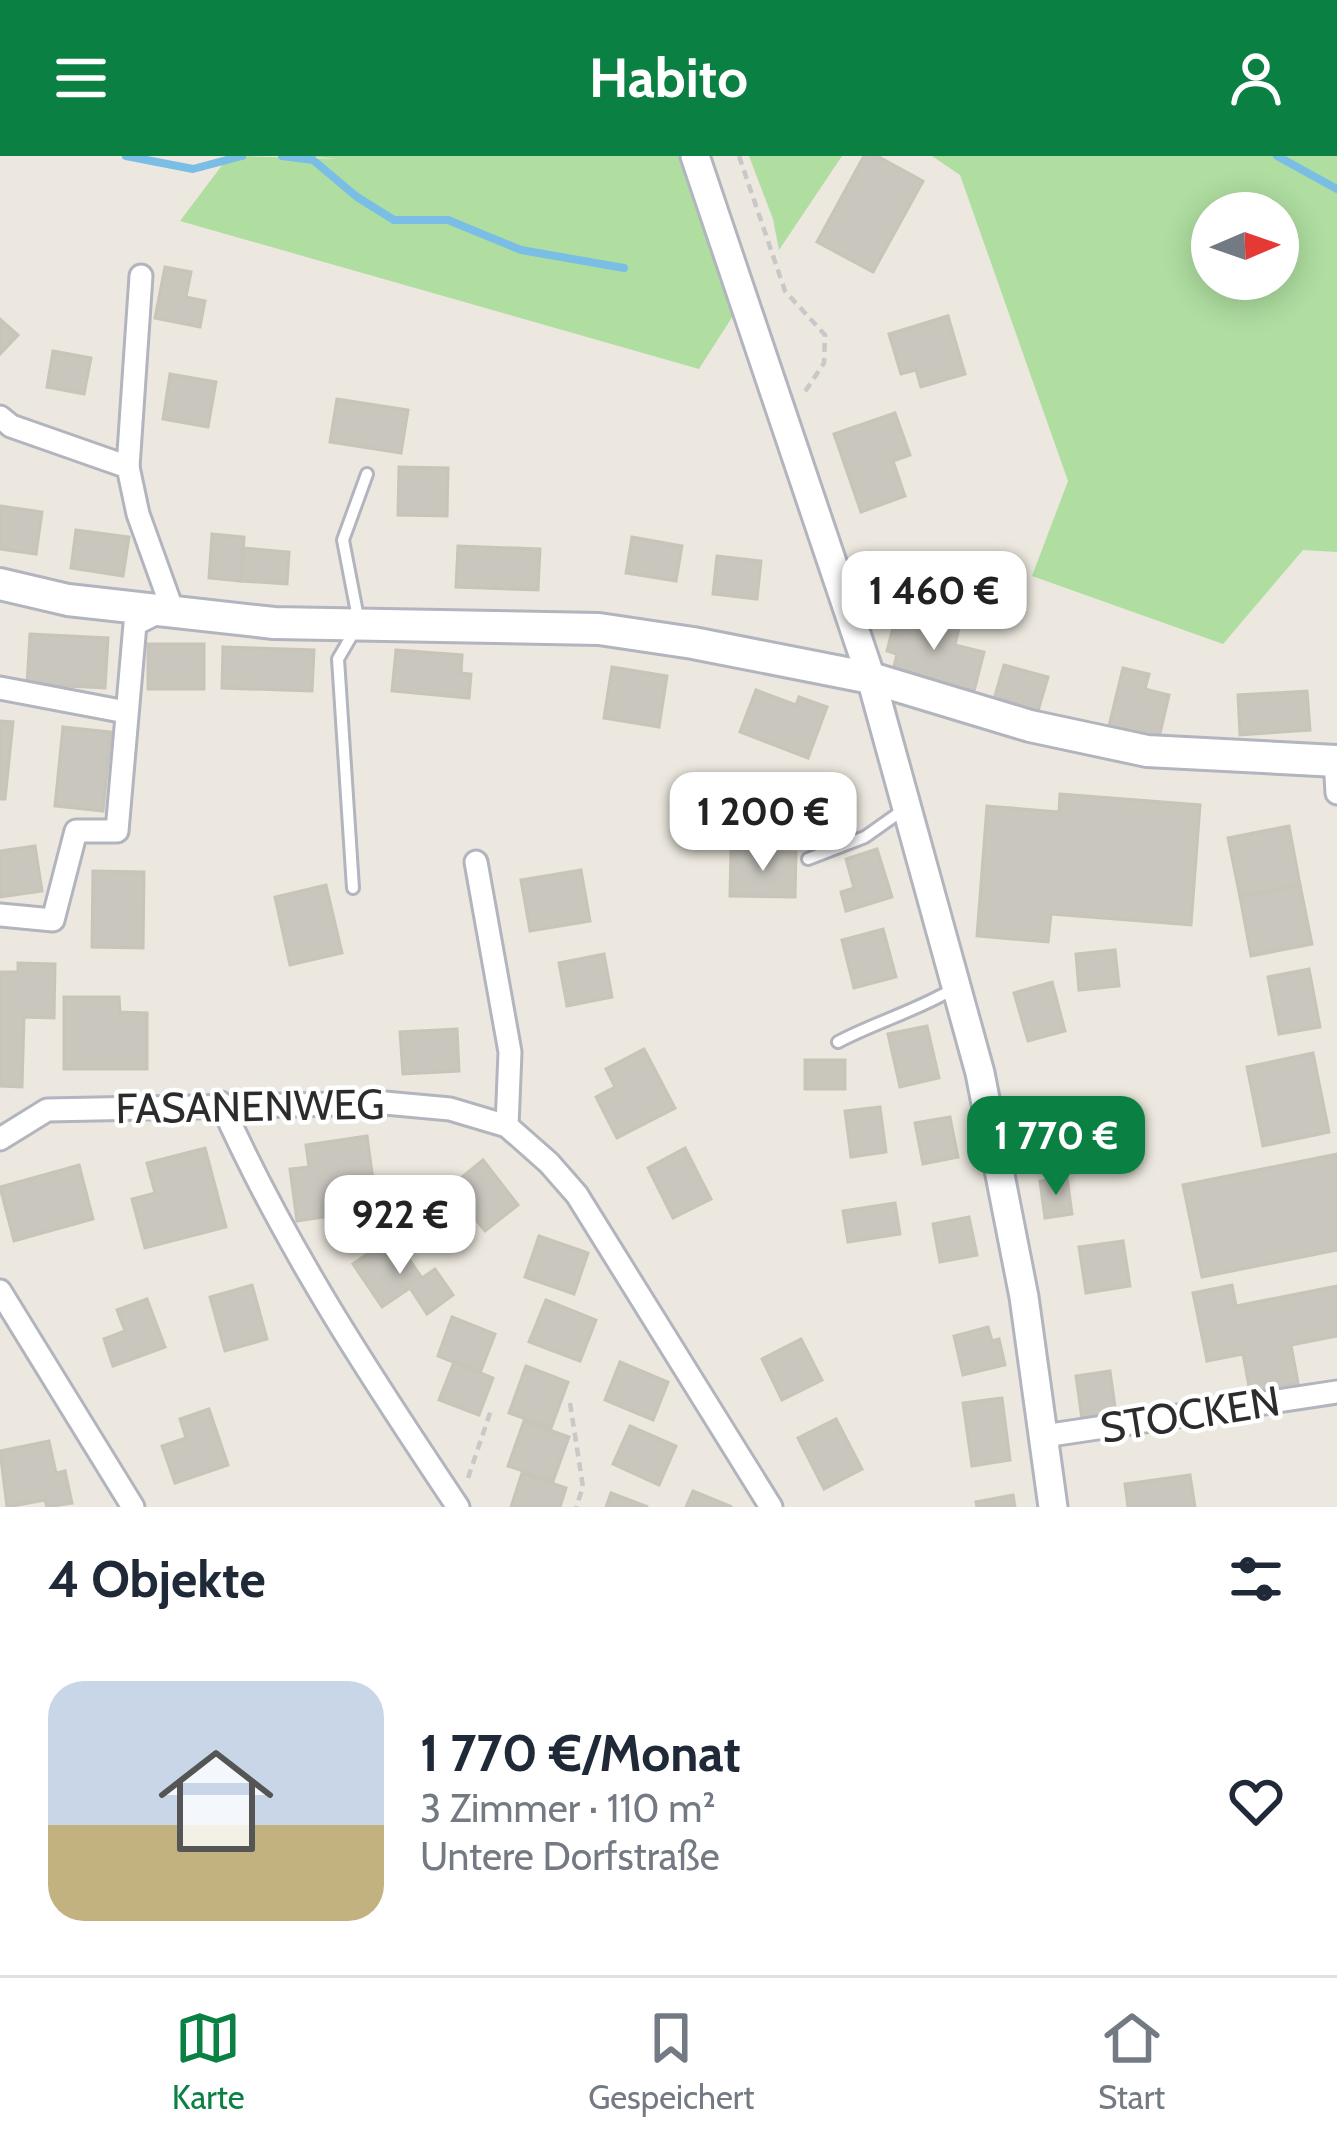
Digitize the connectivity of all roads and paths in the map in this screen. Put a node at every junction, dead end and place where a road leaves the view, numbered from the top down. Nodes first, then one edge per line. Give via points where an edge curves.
1 (695, 156) edge
2 (739, 156) edge
3 (140, 276) dead end
4 (0, 417) edge
5 (784, 423) junction
6 (128, 467) junction
7 (367, 474) dead end
8 (0, 584) edge
9 (167, 613) junction
10 (358, 623) junction
11 (871, 679) junction
12 (0, 688) edge
13 (126, 712) junction
14 (1336, 760) edge
15 (1337, 793) edge
16 (905, 808) junction
17 (808, 859) dead end
18 (476, 862) dead end
19 (353, 888) dead end
20 (0, 915) edge
21 (956, 988) junction
22 (838, 1042) dead end
23 (221, 1103) junction
24 (506, 1126) junction
25 (0, 1139) edge
26 (0, 1291) edge
27 (1337, 1392) edge
28 (570, 1403) dead end
29 (491, 1410) dead end
30 (1044, 1436) junction
31 (128, 1506) edge
32 (458, 1507) edge
33 (576, 1507) edge
34 (771, 1507) edge
35 (1053, 1507) edge

1 - 5 street
2 - 5 path via 784,291 825,335 824,363
3 - 6 street
4 - 6 street
5 - 11 street
6 - 9 street
7 - 10 lane via 343,540
8 - 9 main road
9 - 10 main road
9 - 13 street via 135,624
10 - 11 main road via 599,629
10 - 19 lane via 338,659
11 - 14 main road via 1147,751
11 - 16 street
12 - 13 street
13 - 20 street via 117,831 76,831 53,920
14 - 15 street
16 - 17 lane via 865,837
16 - 21 street
18 - 24 street via 510,1052
21 - 22 lane
21 - 30 street via 980,1073
23 - 24 street, FASANENWEG via 385,1103 450,1109
23 - 25 street, FASANENWEG via 47,1110
23 - 32 street via 310,1280
24 - 34 street, FASANENWEG via 577,1195
26 - 31 street
27 - 30 street, STOCKEN
28 - 33 path via 584,1487
29 - 32 path
30 - 35 street

